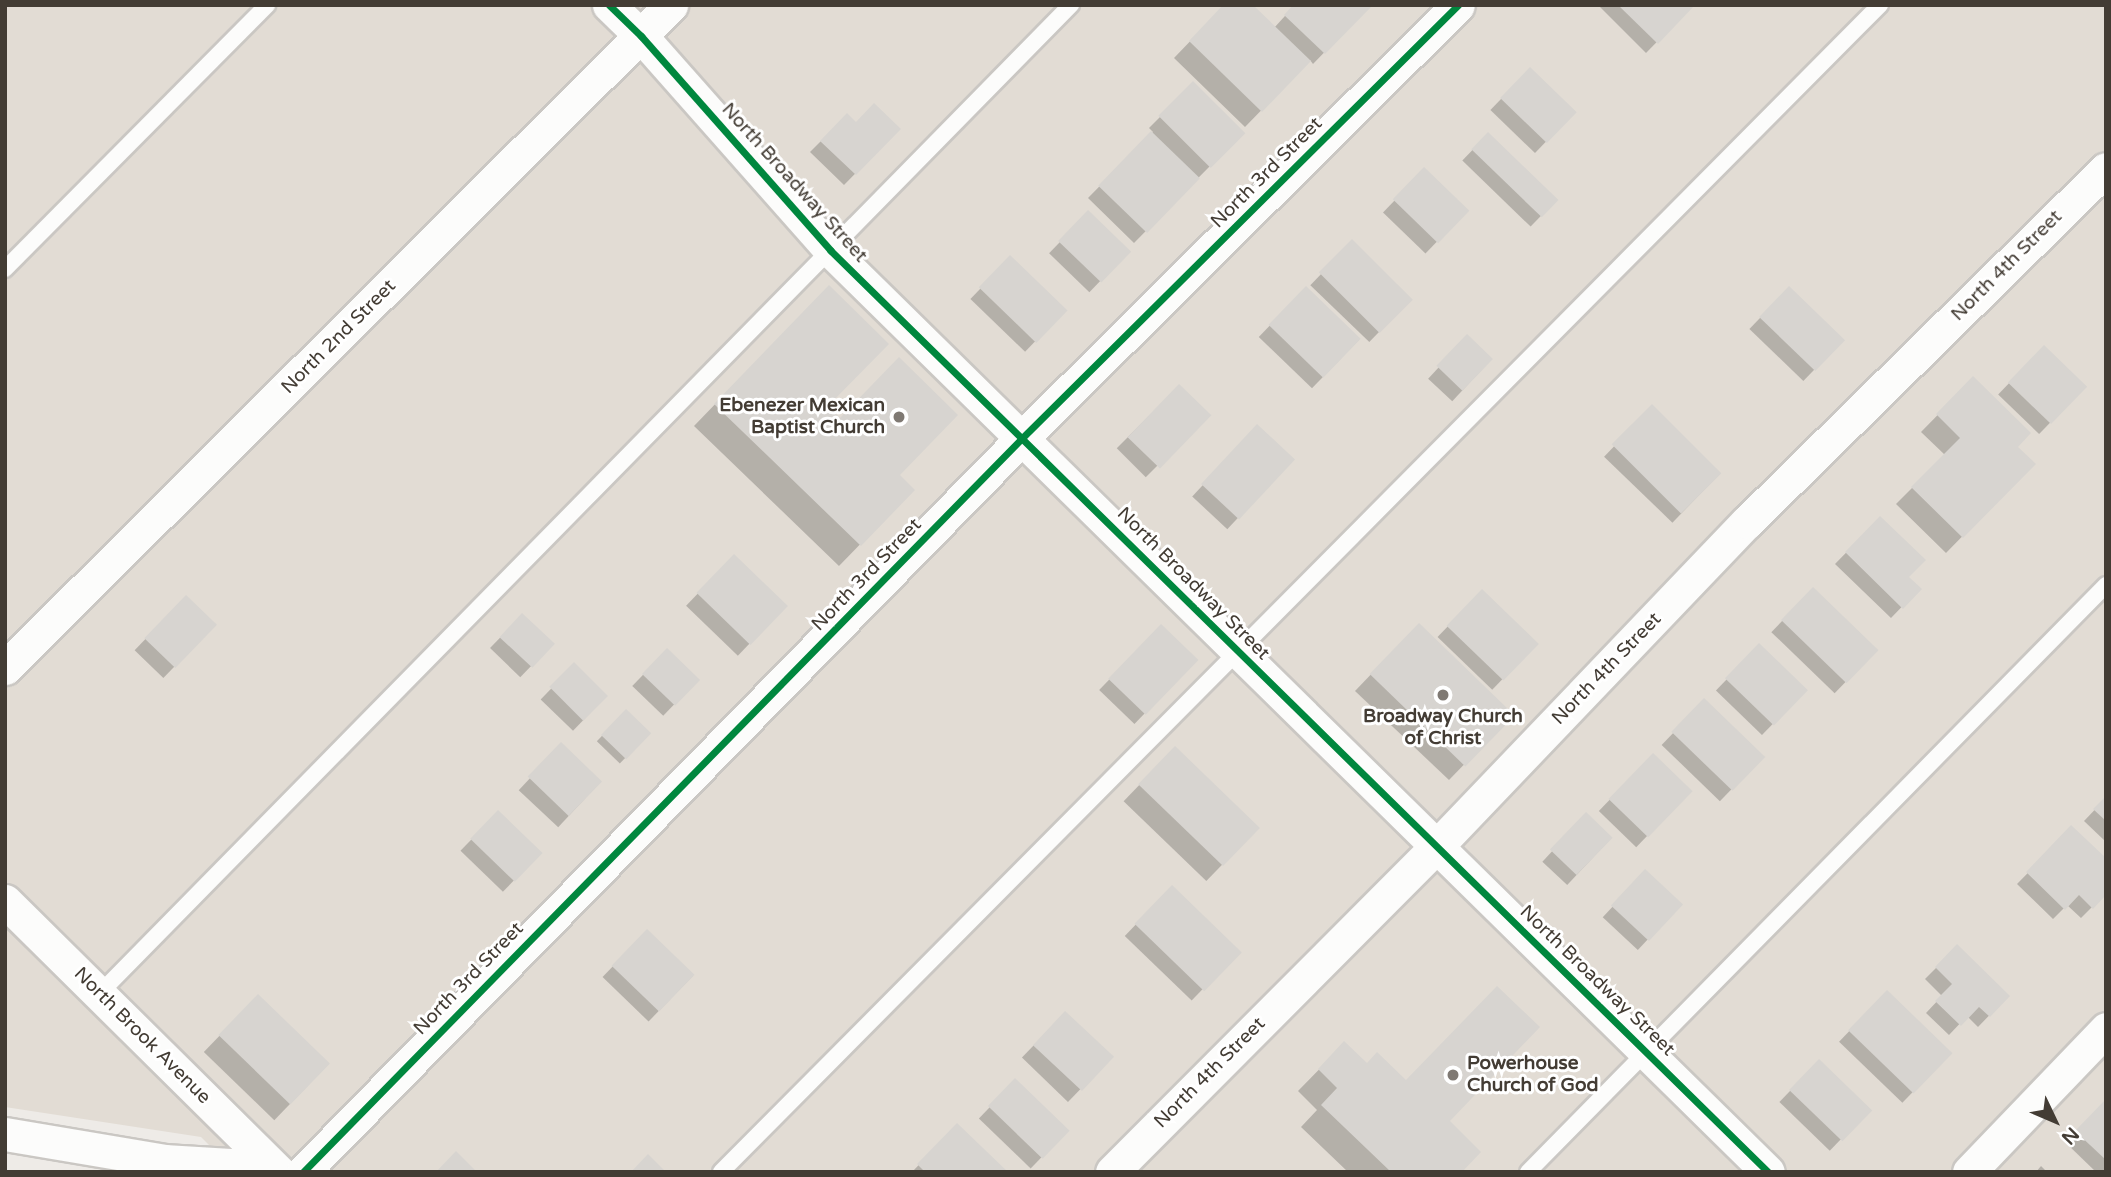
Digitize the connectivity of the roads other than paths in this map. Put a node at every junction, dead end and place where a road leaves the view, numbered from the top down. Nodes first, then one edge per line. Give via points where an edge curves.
1 (267, 5) edge
2 (609, 5) edge
3 (671, 5) edge
4 (1071, 5) edge
5 (1458, 5) edge
6 (1880, 5) edge
7 (641, 36) junction
8 (2106, 169) edge
9 (830, 250) junction
10 (5, 269) edge
11 (1023, 438) junction
12 (2106, 585) edge
13 (1237, 649) junction
14 (5, 668) edge
15 (1437, 846) junction
16 (5, 901) edge
17 (99, 994) junction
18 (2106, 1029) edge
19 (1647, 1053) junction
20 (5, 1134) edge
21 (262, 1172) edge
22 (279, 1172) edge
23 (303, 1172) edge
24 (721, 1172) edge
25 (1112, 1172) edge
26 (1528, 1172) edge
27 (1768, 1172) edge
28 (1969, 1172) edge

1 - 10 lane
2 - 7 street, North Broadway Street
3 - 7 street, North 2nd Street
4 - 9 lane
5 - 11 street, North 3rd Street
6 - 13 lane
7 - 9 street, North Broadway Street
7 - 14 street, North 2nd Street
8 - 15 street, North 4th Street via 1747,522
9 - 11 street, North Broadway Street
9 - 17 lane
11 - 13 street, North Broadway Street
11 - 23 street, North 3rd Street
12 - 19 lane
13 - 15 street, North Broadway Street
13 - 24 lane
15 - 19 street, North Broadway Street
15 - 25 street, North 4th Street
16 - 17 street, North Brook Avenue
17 - 22 street, North Brook Avenue
18 - 28 street
19 - 26 lane
19 - 27 street, North Broadway Street
20 - 21 street via 164,1161 247,1166

